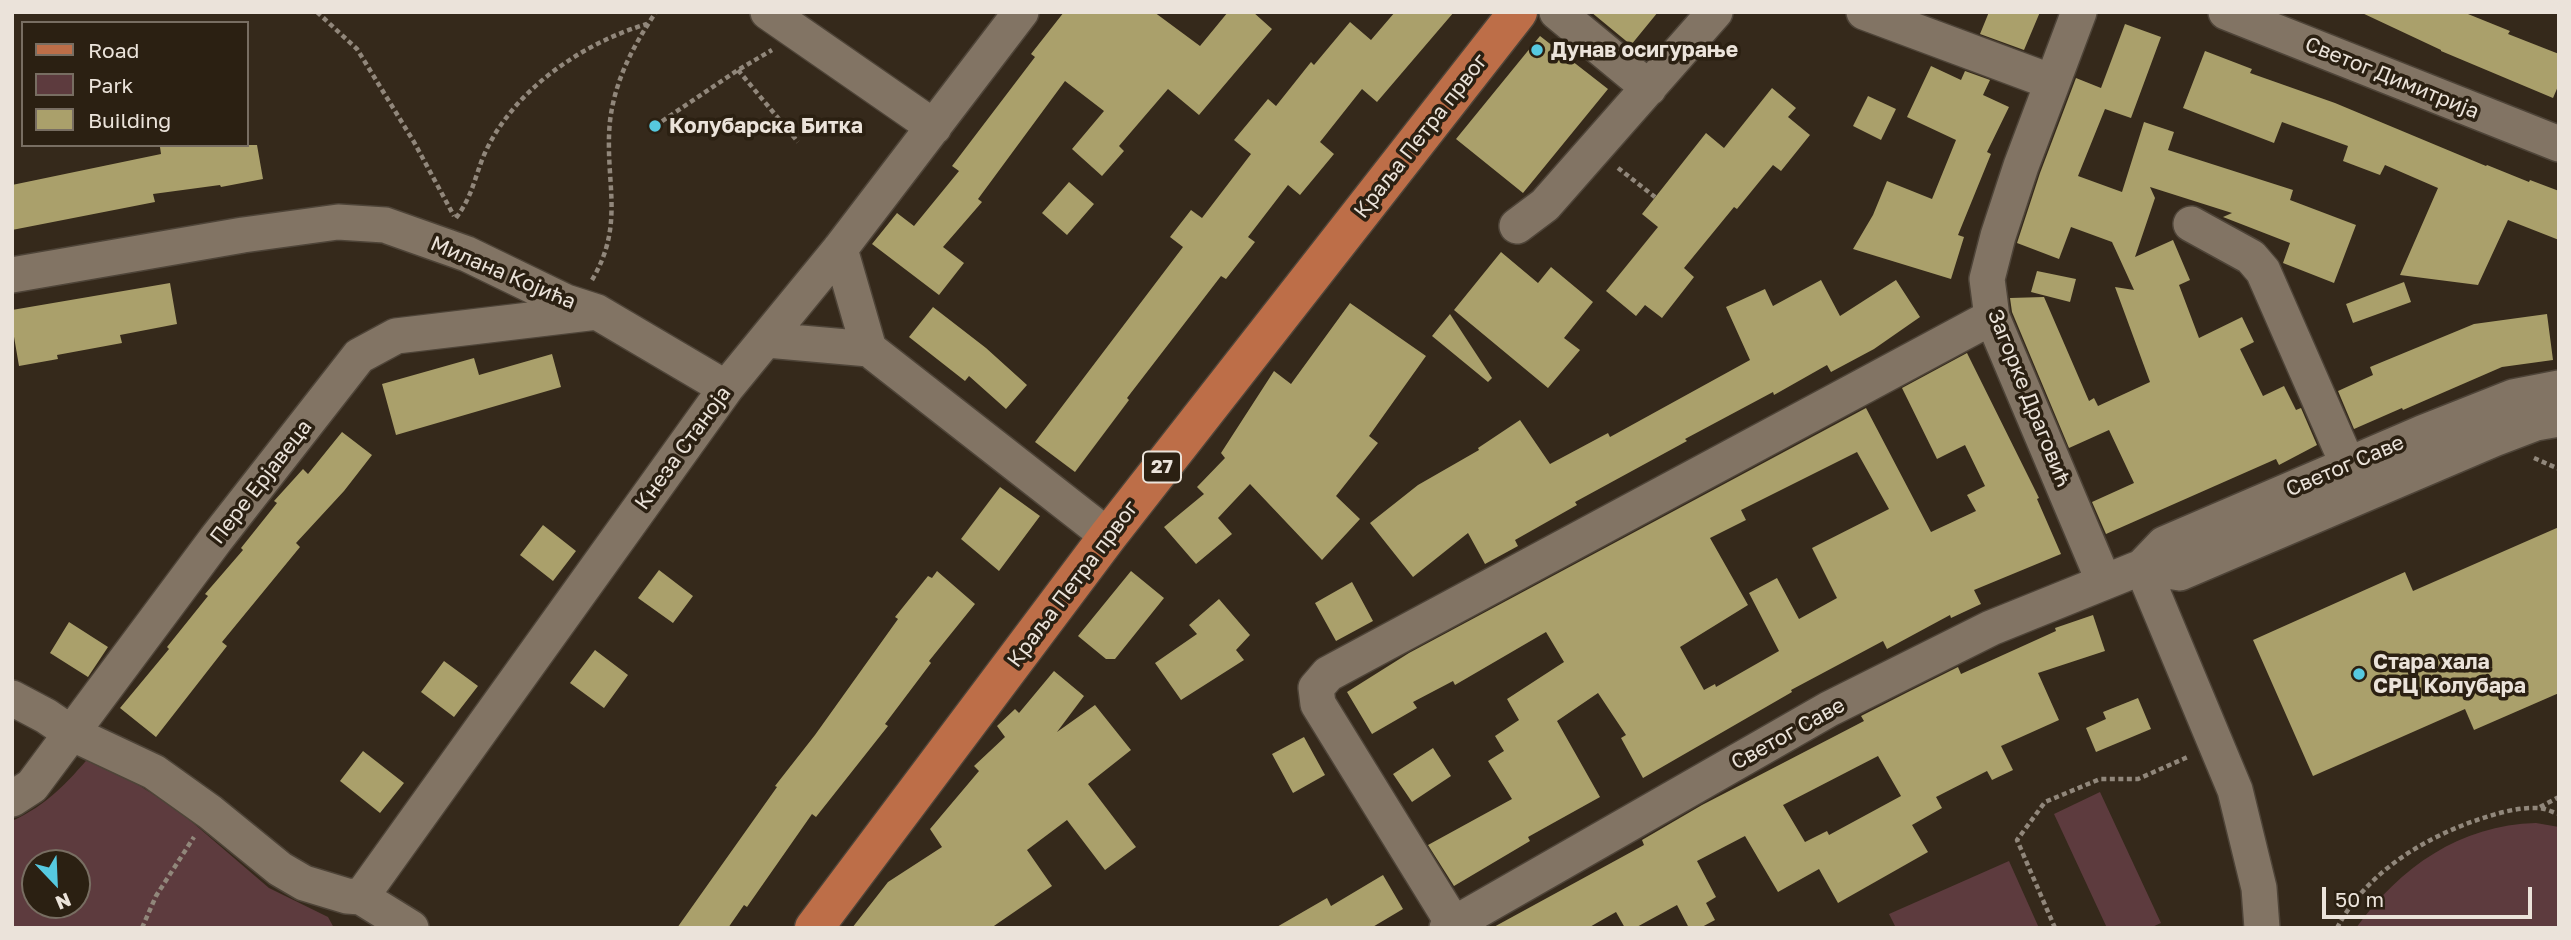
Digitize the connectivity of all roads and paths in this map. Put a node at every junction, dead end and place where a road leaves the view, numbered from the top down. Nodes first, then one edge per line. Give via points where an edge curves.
1 (317, 12) edge
2 (656, 12) edge
3 (768, 12) edge
4 (1021, 12) edge
5 (1518, 12) edge
6 (1557, 12) edge
7 (1715, 12) edge
8 (1864, 12) edge
9 (2079, 12) edge
10 (2226, 12) edge
11 (648, 23) junction
12 (799, 32) junction
13 (738, 69) junction
14 (2052, 82) junction
15 (1649, 89) junction
16 (655, 126) dead end
17 (934, 127) junction
18 (798, 142) dead end
19 (2559, 144) edge
20 (1595, 150) junction
21 (1655, 197) dead end
22 (2192, 224) dead end
23 (1517, 226) dead end
24 (841, 249) junction
25 (12, 275) edge
26 (582, 307) junction
27 (1992, 317) junction
28 (767, 340) junction
29 (869, 349) junction
30 (726, 388) junction
31 (2559, 388) edge
32 (2559, 419) edge
33 (2526, 454) dead end
34 (2348, 465) junction
35 (2559, 469) edge
36 (1108, 536) junction
37 (2142, 567) junction
38 (2104, 582) junction
39 (12, 698) edge
40 (71, 733) junction
41 (2217, 745) junction
42 (2559, 797) edge
43 (12, 799) edge
44 (2539, 808) junction
45 (210, 812) junction
46 (2559, 814) edge
47 (361, 897) junction
48 (1452, 926) edge
49 (142, 928) edge
50 (411, 928) edge
51 (814, 928) edge
52 (2055, 928) edge
53 (2262, 928) edge
54 (2337, 928) edge

1 - 11 path via 357,49 456,219 469,201 485,154 536,86 586,48
2 - 11 path
3 - 12 street
4 - 17 street, Кнеза Станоја
5 - 36 main road, Краља Петра првог / 27
6 - 15 street
7 - 15 street
8 - 14 street
9 - 14 street, Загорке Драговић
10 - 19 street, Светог Димитрија
11 - 26 path via 614,95 612,226 608,247
12 - 13 path
12 - 17 street
13 - 16 path
13 - 18 path
14 - 27 street, Загорке Драговић via 1987,279
15 - 20 street
17 - 24 street, Кнеза Станоја
20 - 21 path
20 - 23 street via 1545,205
22 - 34 street via 2251,257 2263,271
24 - 28 street, Кнеза Станоја
24 - 29 street
25 - 26 street, Милана Којића via 338,222 385,225 408,233 467,254
26 - 30 street, Милана Којића
26 - 40 street, Пере Ерјавеца via 396,336 359,356
27 - 38 street, Загорке Драговић
27 - 48 street via 1328,674 1316,688 1318,704
28 - 29 street
28 - 30 street, Кнеза Станоја
29 - 36 street
30 - 47 street, Кнеза Станоја
31 - 34 street, Светог Саве via 2513,397
32 - 37 street, Светог Саве via 2494,439 2180,573
33 - 35 path
34 - 37 street, Светог Саве via 2164,544
36 - 51 main road, Краља Петра првог / 27
37 - 38 street, Светог Саве
37 - 41 street
38 - 48 street, Светог Саве via 1991,628 1829,709
39 - 40 street
40 - 43 street, Пере Ерјавеца via 32,786
40 - 45 street via 154,772
41 - 52 path via 2138,779 2100,779 2045,802 2017,840
41 - 53 street via 2235,790 2259,888
42 - 44 path
44 - 46 path
44 - 54 path via 2503,811 2433,838 2369,885
45 - 47 street via 304,883
45 - 49 path via 156,896
47 - 50 street

